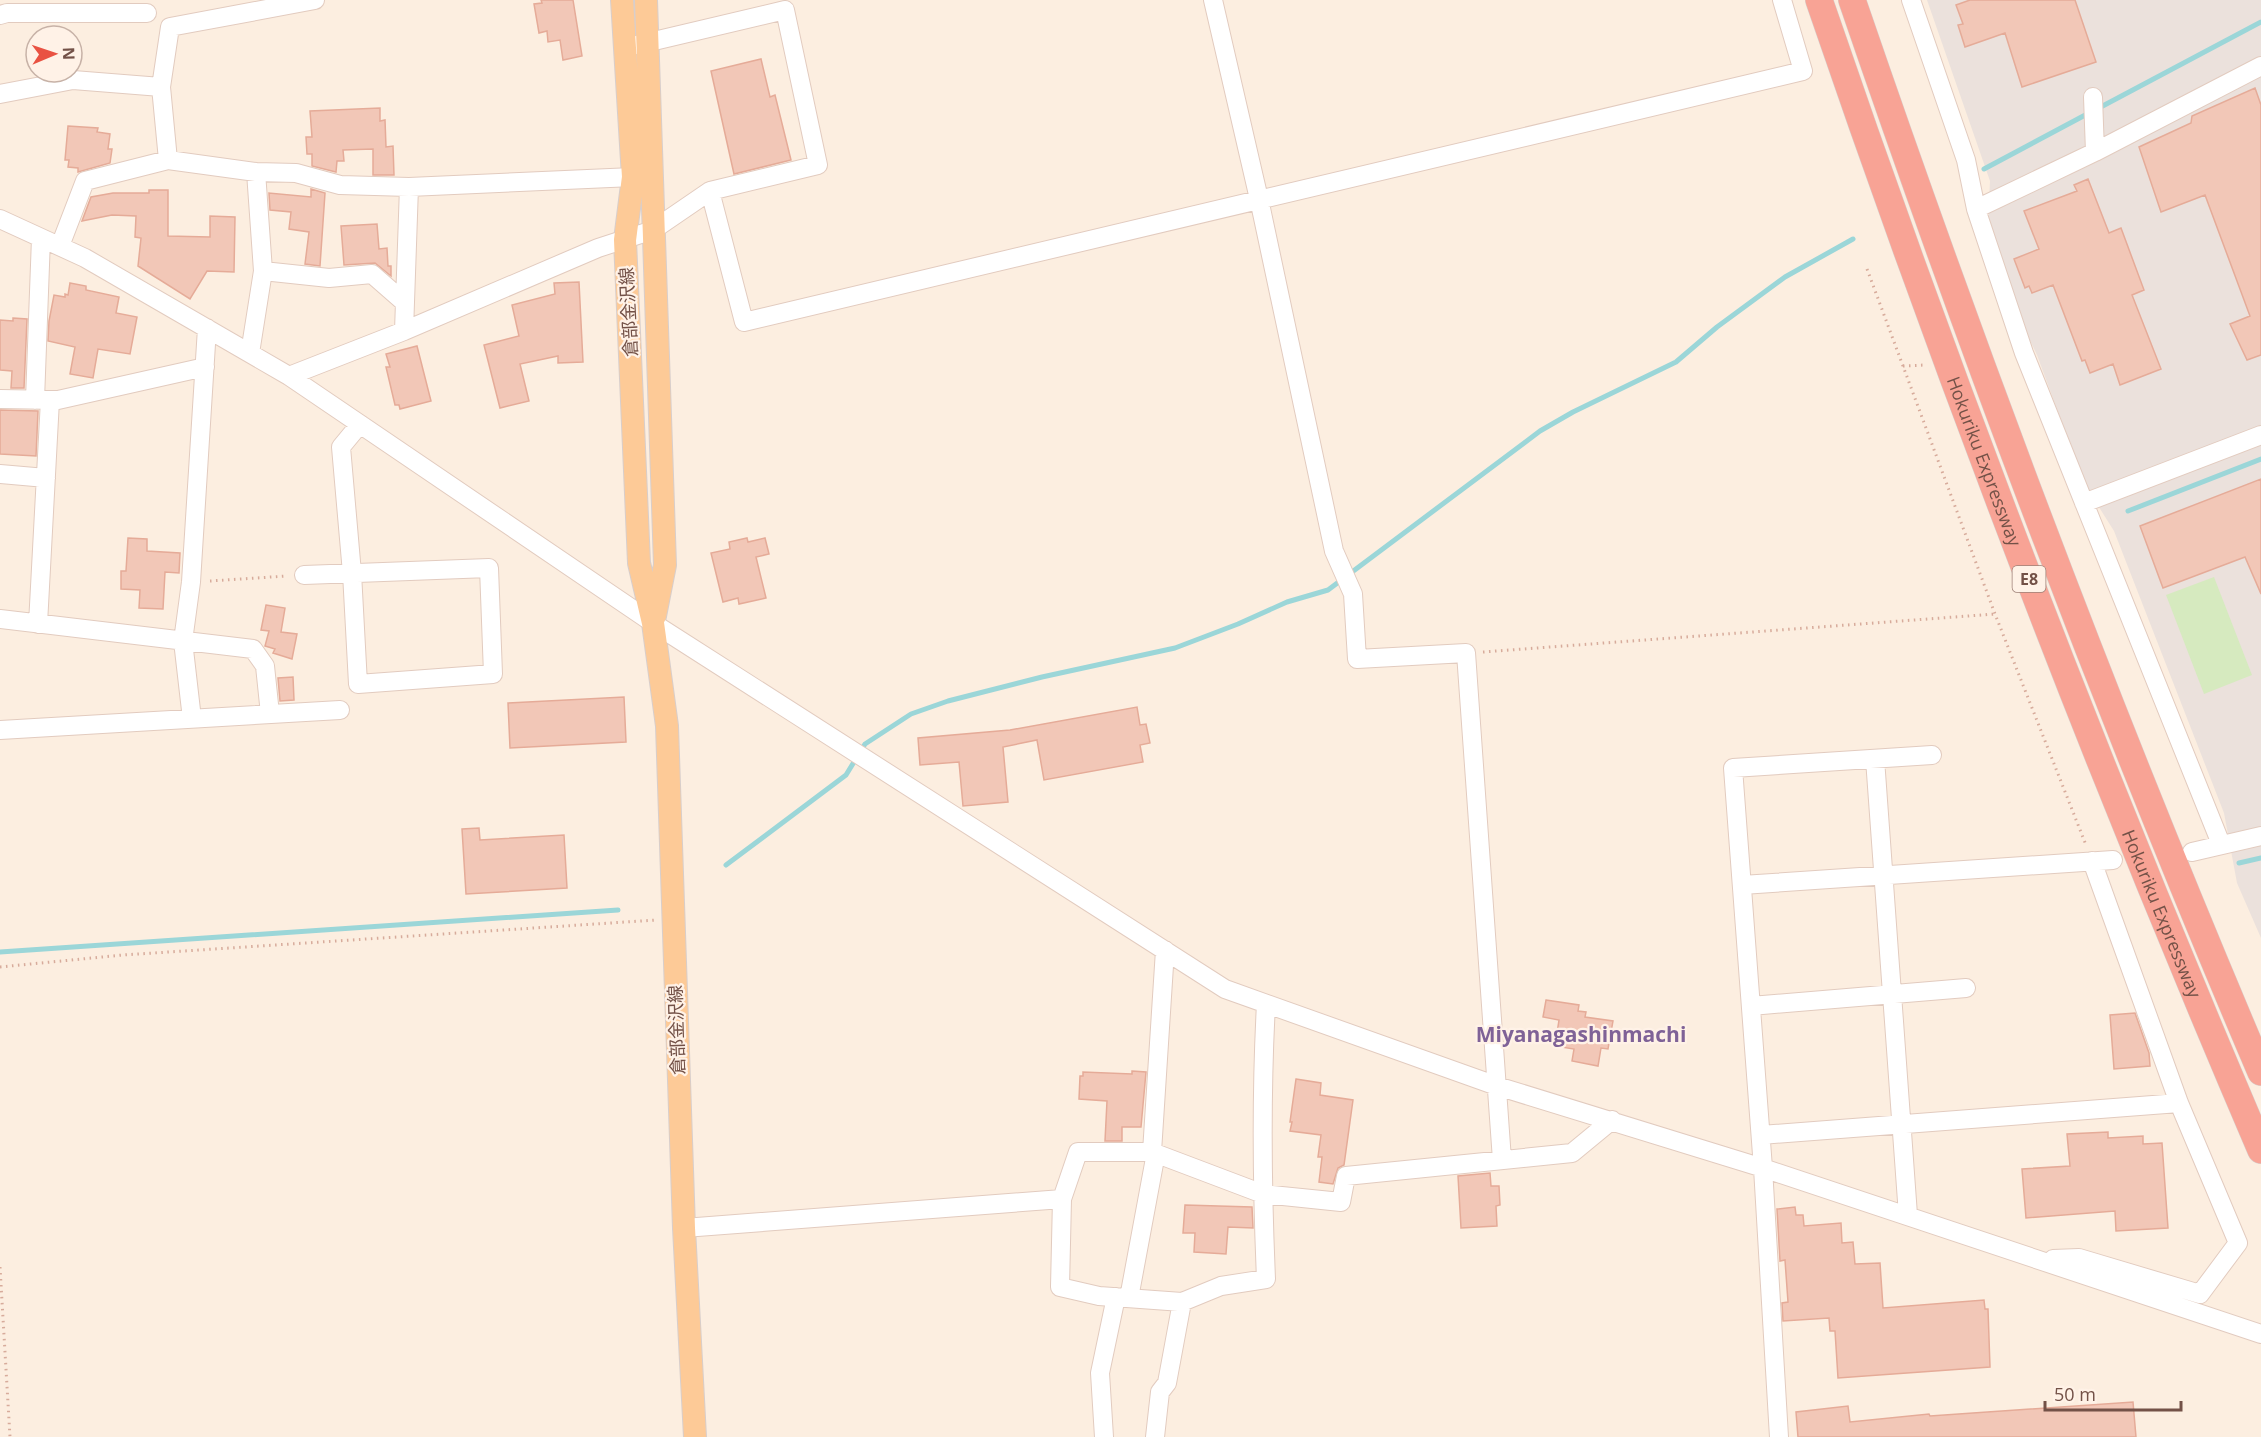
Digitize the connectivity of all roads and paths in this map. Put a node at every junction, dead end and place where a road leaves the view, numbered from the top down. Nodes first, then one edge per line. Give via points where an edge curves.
1 (315, 0) edge
2 (622, 0) edge
3 (646, 0) edge
4 (1213, 0) edge
5 (1782, 0) edge
6 (1819, 0) edge
7 (1852, 0) edge
8 (1911, 0) edge
9 (146, 6) edge
10 (4, 9) edge
11 (170, 27) junction
12 (649, 42) junction
13 (623, 49) junction
14 (2261, 66) edge
15 (161, 87) junction
16 (0, 94) edge
17 (2093, 97) dead end
18 (2095, 144) junction
19 (168, 160) junction
20 (256, 172) junction
21 (633, 177) junction
22 (410, 187) junction
23 (710, 191) junction
24 (1259, 200) junction
25 (1976, 209) junction
26 (0, 219) edge
27 (653, 230) junction
28 (41, 238) junction
29 (625, 240) junction
30 (60, 246) junction
31 (1867, 269) dead end
32 (263, 271) junction
33 (404, 302) junction
34 (207, 328) junction
35 (404, 331) junction
36 (250, 353) junction
37 (1927, 365) dead end
38 (1903, 366) junction
39 (205, 367) junction
40 (289, 376) junction
41 (0, 399) edge
42 (43, 400) junction
43 (360, 424) junction
44 (2261, 435) edge
45 (0, 474) edge
46 (46, 478) junction
47 (2084, 503) junction
48 (352, 573) junction
49 (304, 575) joint
50 (191, 582) junction
51 (1995, 614) junction
52 (0, 619) edge
53 (654, 623) junction
54 (39, 624) junction
55 (183, 641) junction
56 (1466, 653) junction
57 (340, 710) dead end
58 (270, 714) junction
59 (192, 719) junction
60 (0, 730) edge
61 (1932, 754) dead end
62 (1875, 759) junction
63 (2261, 836) edge
64 (2221, 844) junction
65 (2192, 852) dead end
66 (2113, 860) dead end
67 (2092, 861) junction
68 (1884, 874) junction
69 (1742, 885) junction
70 (672, 918) junction
71 (1165, 950) junction
72 (0, 967) edge
73 (1966, 987) dead end
74 (1893, 993) junction
75 (1266, 1004) junction
76 (1751, 1006) junction
77 (2261, 1072) edge
78 (1497, 1086) junction
79 (2179, 1103) junction
80 (1612, 1120) junction
81 (1902, 1123) junction
82 (1761, 1135) junction
83 (2261, 1150) edge
84 (1154, 1152) junction
85 (1502, 1160) junction
86 (1763, 1168) junction
87 (1263, 1194) junction
88 (1062, 1199) junction
89 (1908, 1215) junction
90 (684, 1228) junction
91 (2038, 1259) junction
92 (0, 1267) edge
93 (1122, 1298) junction
94 (1182, 1302) junction
95 (2261, 1334) edge
96 (10, 1437) edge
97 (695, 1437) edge
98 (1104, 1437) edge
99 (1155, 1437) edge
100 (1779, 1437) edge

1 - 11 street
2 - 13 main road, 倉部金沢線
3 - 12 main road, 倉部金沢線
4 - 24 street
5 - 24 street via 1803,71
6 - 83 highway, Hokuriku Expressway / E8 via 2013,539 2150,887
7 - 77 highway, Hokuriku Expressway / E8 via 2043,531
8 - 25 street via 1966,160
9 - 10 street
9 - 11 street
11 - 15 street
12 - 13 street
12 - 23 street via 785,10 818,165
12 - 27 main road, 倉部金沢線
13 - 21 main road, 倉部金沢線
14 - 18 street
15 - 16 street via 73,80
15 - 19 street
17 - 18 street
18 - 25 street
19 - 20 street
19 - 30 street via 85,181
20 - 22 street via 296,172 340,185
20 - 32 street
21 - 22 street
21 - 29 main road, 倉部金沢線
22 - 33 street
23 - 24 street via 744,322
23 - 27 street
24 - 56 street via 1334,551 1353,594 1357,659
25 - 47 street via 2024,353
26 - 28 street
27 - 29 street
27 - 53 main road, 倉部金沢線 via 665,565
28 - 30 street
28 - 42 street
29 - 35 street
29 - 53 main road, 倉部金沢線 via 639,563
30 - 34 street
31 - 38 path
32 - 33 street via 329,278 372,274
32 - 36 street
33 - 35 street
34 - 36 street
34 - 39 street
35 - 40 street
36 - 40 street
37 - 38 path
38 - 51 path
39 - 42 street
39 - 50 street
40 - 43 street
41 - 42 street
42 - 46 street
43 - 48 street via 341,447
43 - 53 street
44 - 47 street
45 - 46 street
46 - 54 street
47 - 64 street
48 - 48 street via 358,684 493,674 489,568
48 - 49 street
49 - 50 path
50 - 55 street
51 - 56 path
51 - 67 path
52 - 54 street
53 - 70 main road, 倉部金沢線 via 667,726
53 - 71 street
54 - 55 street
55 - 58 street via 253,649 266,666
55 - 59 street
56 - 78 street
57 - 58 street
58 - 59 street
59 - 60 street
61 - 62 street
62 - 68 street
62 - 69 street via 1733,768
63 - 64 street
64 - 65 street
66 - 67 street
67 - 68 street
67 - 79 street
68 - 69 street
68 - 74 street
69 - 76 street
70 - 72 path via 123,955
70 - 90 main road, 倉部金沢線
71 - 75 street via 1225,989
71 - 84 street
73 - 74 street
74 - 76 street
74 - 81 street
75 - 78 street
75 - 87 street
76 - 82 street
78 - 80 street
78 - 85 street
79 - 81 street
79 - 91 street via 2238,1243 2200,1294 2079,1258
80 - 85 street via 1572,1153
80 - 86 street
81 - 82 street
81 - 89 street
82 - 86 street
84 - 87 street
84 - 88 street via 1078,1152
84 - 93 street
85 - 87 street via 1346,1176 1341,1202
86 - 89 street
86 - 100 street
87 - 94 street via 1266,1279 1221,1286
88 - 90 street
88 - 93 street via 1060,1287
89 - 91 street
90 - 97 main road, 倉部金沢線
91 - 95 street
92 - 96 path
93 - 94 street
93 - 98 street via 1100,1373
94 - 99 street via 1167,1383 1160,1392

